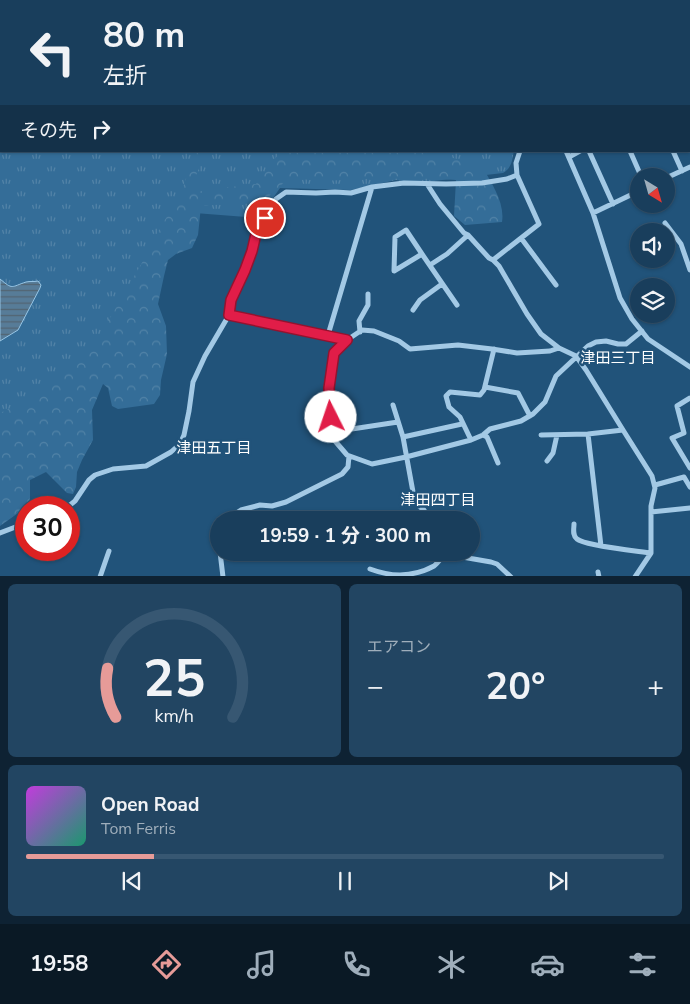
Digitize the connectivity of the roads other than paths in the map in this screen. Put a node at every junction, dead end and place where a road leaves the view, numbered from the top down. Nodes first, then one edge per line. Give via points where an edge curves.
1 (520, 152) edge
2 (589, 152) edge
3 (630, 152) edge
4 (673, 152) edge
5 (567, 154) edge
6 (690, 167) edge
7 (638, 168) edge
8 (682, 171) junction
9 (675, 174) edge
10 (517, 175) junction
11 (427, 184) junction
12 (372, 187) junction
13 (630, 196) edge
14 (613, 204) junction
15 (593, 213) junction
16 (468, 236) junction
17 (675, 237) edge
18 (521, 238) junction
19 (422, 254) junction
20 (493, 260) junction
21 (430, 265) junction
22 (690, 270) edge
23 (442, 284) junction
24 (556, 285) dead end
25 (368, 294) dead end
26 (457, 305) dead end
27 (413, 310) dead end
28 (229, 315) junction
29 (642, 331) junction
30 (360, 332) junction
31 (328, 335) junction
32 (347, 340) junction
33 (559, 348) junction
34 (494, 349) junction
35 (576, 356) junction
36 (690, 367) edge
37 (485, 387) junction
38 (690, 398) edge
39 (393, 405) dead end
40 (530, 416) junction
41 (398, 422) junction
42 (462, 424) junction
43 (623, 430) junction
44 (332, 432) junction
45 (687, 433) edge
46 (483, 434) junction
47 (588, 434) junction
48 (541, 435) dead end
49 (557, 435) junction
50 (403, 437) junction
51 (471, 440) junction
52 (349, 456) junction
53 (406, 457) junction
54 (547, 461) dead end
55 (498, 463) dead end
56 (690, 469) edge
57 (684, 477) junction
58 (655, 485) junction
59 (690, 487) edge
60 (79, 496) edge
61 (690, 508) edge
62 (239, 511) edge
63 (424, 511) edge
64 (651, 512) junction
65 (574, 524) dead end
66 (15, 527) edge
67 (0, 533) edge
68 (601, 546) junction
69 (109, 551) dead end
70 (652, 553) junction
71 (480, 559) edge
72 (221, 561) edge
73 (438, 561) edge
74 (370, 568) dead end
75 (100, 576) edge
76 (222, 576) edge
77 (511, 576) edge
78 (635, 576) edge

1 - 10 street
2 - 14 street
3 - 7 street
4 - 8 street
5 - 15 street
6 - 8 street
8 - 9 street
10 - 11 street via 482,183
10 - 18 street via 539,224
11 - 12 street
11 - 16 street
12 - 28 street via 351,193 286,192 280,195 256,234 231,300
12 - 31 street
13 - 14 street
14 - 15 street
15 - 29 street via 620,298
16 - 20 street
16 - 21 street
17 - 22 street
18 - 20 street
18 - 24 street
19 - 19 street via 401,267 394,271 396,237 406,230
19 - 21 street
20 - 33 street via 541,334
21 - 23 street
23 - 26 street
23 - 27 street via 420,300
25 - 30 street via 368,305 359,321
28 - 31 street
28 - 60 street via 193,382 180,444 146,466 113,469 95,475
29 - 35 street via 626,344 596,342
29 - 36 street via 648,339
30 - 32 street
30 - 34 street via 374,331 410,349 458,345
31 - 32 street
32 - 44 street via 334,353 329,388
33 - 34 street via 518,353
33 - 35 street
34 - 37 street
35 - 40 street via 556,376 545,402
35 - 43 street
37 - 40 street via 518,393
37 - 42 street via 480,395 450,392 446,396 449,407 460,417
38 - 45 street via 677,406
39 - 41 street
40 - 46 street
41 - 44 street
41 - 50 street
42 - 50 street
42 - 51 street
43 - 47 street
43 - 58 street
44 - 52 street via 335,441
45 - 56 street via 672,438
46 - 51 street
46 - 55 street
47 - 49 street
47 - 68 street
48 - 49 street
49 - 54 street via 553,453
50 - 53 street
51 - 53 street
52 - 53 street via 372,464
52 - 62 street via 348,467 342,474 286,502
53 - 63 street via 415,502
56 - 57 street
57 - 58 street
57 - 59 street
58 - 64 street
61 - 64 street
64 - 70 street
65 - 68 street via 578,540
66 - 67 street
68 - 70 street
69 - 75 street
70 - 78 street
71 - 77 street via 497,564
72 - 76 street
73 - 74 street via 423,572 406,576

